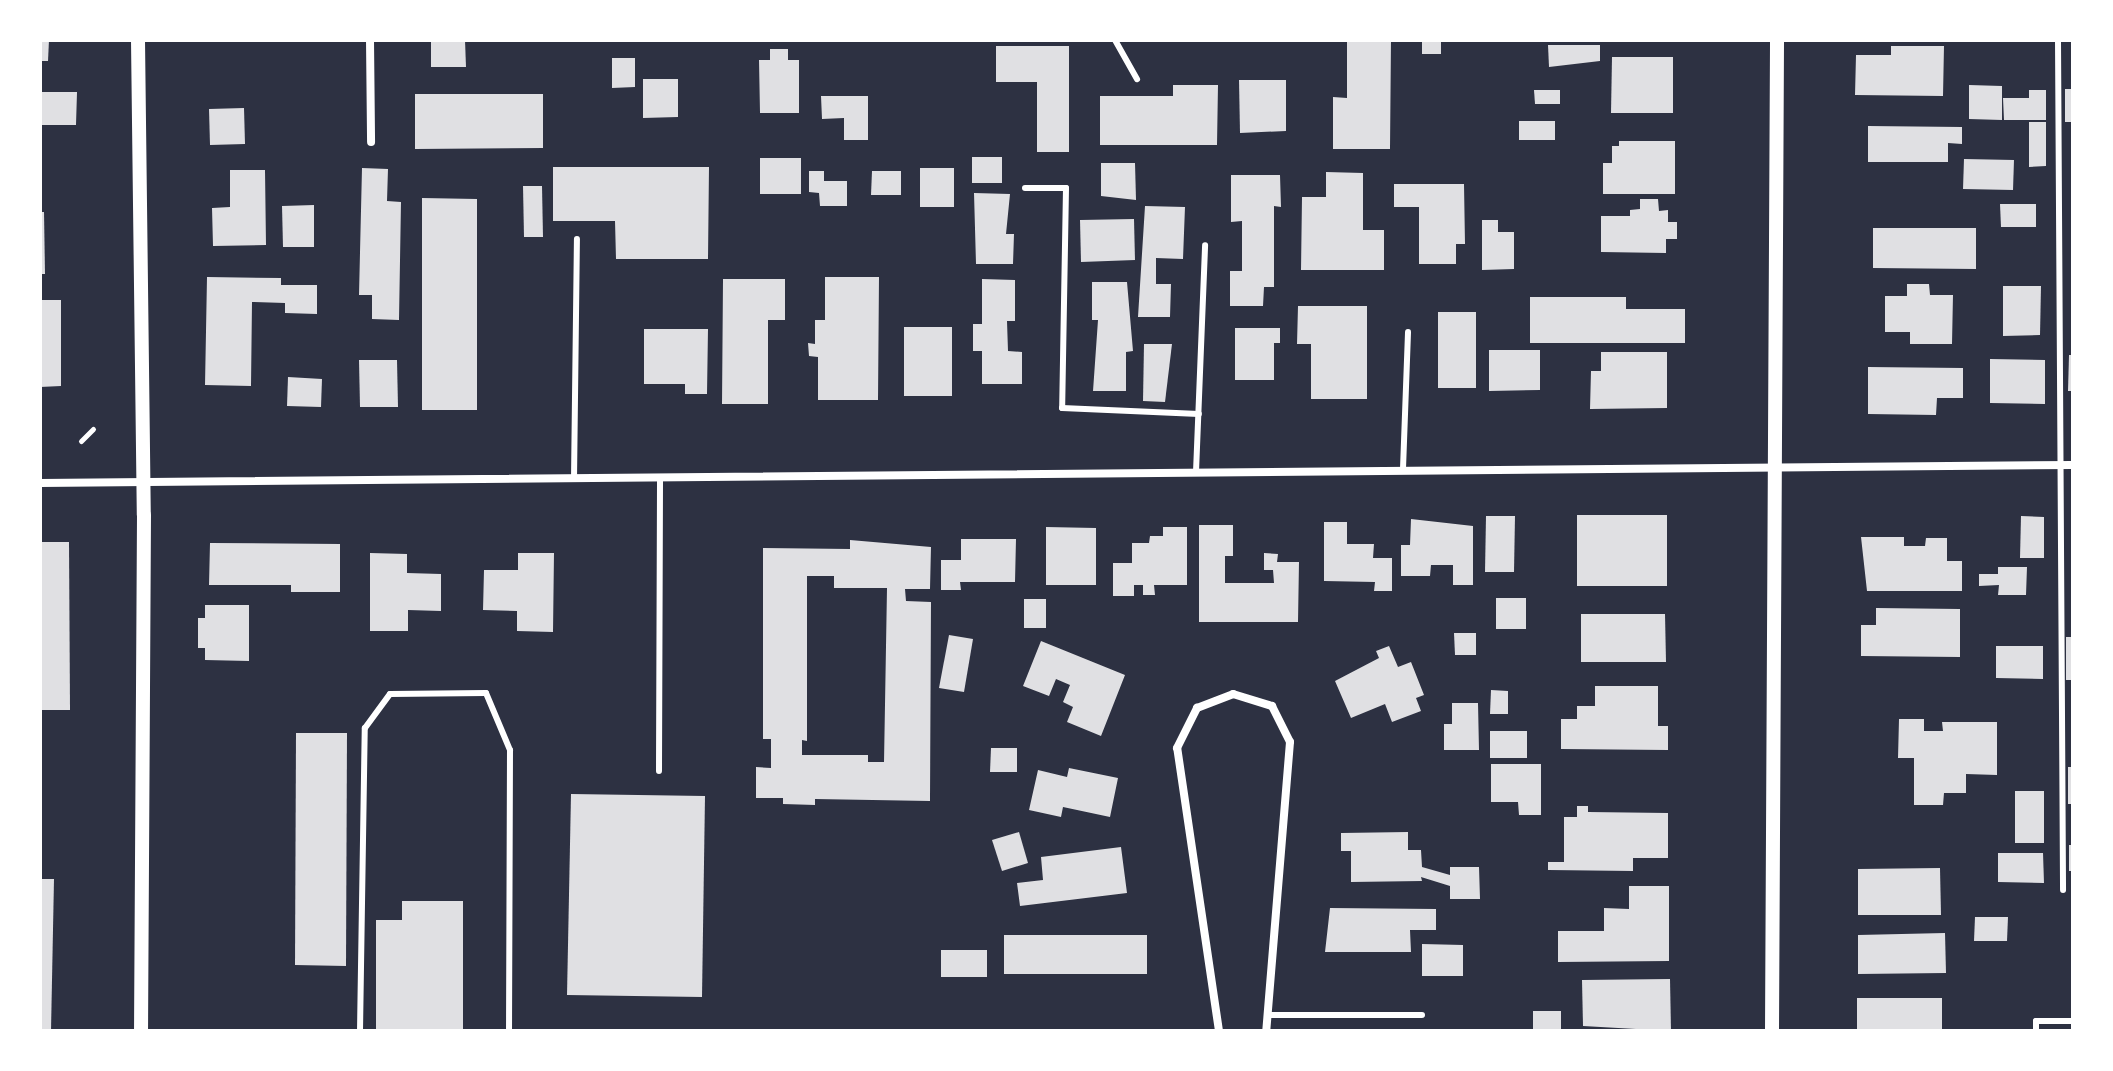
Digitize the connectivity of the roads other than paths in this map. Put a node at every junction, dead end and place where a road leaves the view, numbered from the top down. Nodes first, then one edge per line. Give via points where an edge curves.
1 (138, 40) edge
2 (370, 40) edge
3 (1115, 40) edge
4 (1777, 40) edge
5 (2058, 40) edge
6 (1137, 79) dead end
7 (371, 142) dead end
8 (1025, 188) dead end
9 (577, 239) dead end
10 (1205, 245) dead end
11 (1408, 332) dead end
12 (1199, 414) junction
13 (1772, 465) junction
14 (2058, 465) junction
15 (2073, 465) edge
16 (1403, 469) junction
17 (1196, 472) junction
18 (660, 478) junction
19 (574, 479) junction
20 (40, 483) edge
21 (143, 485) junction
22 (659, 771) dead end
23 (2063, 890) dead end
24 (1269, 1015) junction
25 (1422, 1015) dead end
26 (2073, 1021) edge
27 (141, 1031) edge
28 (360, 1031) edge
29 (509, 1031) edge
30 (1219, 1031) edge
31 (1266, 1031) edge
32 (1772, 1031) edge
33 (2036, 1031) edge

1 - 21 street
2 - 7 street
3 - 6 lane
4 - 13 street
5 - 14 lane
8 - 12 lane via 1066,188 1062,408
9 - 19 lane
10 - 12 lane
11 - 16 lane
12 - 17 lane
13 - 14 street
13 - 16 street
13 - 32 street
14 - 15 street
14 - 23 lane
16 - 17 street
17 - 18 street
18 - 19 street
18 - 22 lane
19 - 21 street
20 - 21 street
21 - 27 street
24 - 25 lane
24 - 30 street via 1290,742 1272,706 1233,694 1197,708 1177,748
24 - 31 street
26 - 33 lane via 2036,1021
28 - 29 lane via 365,728 390,694 486,693 510,750

